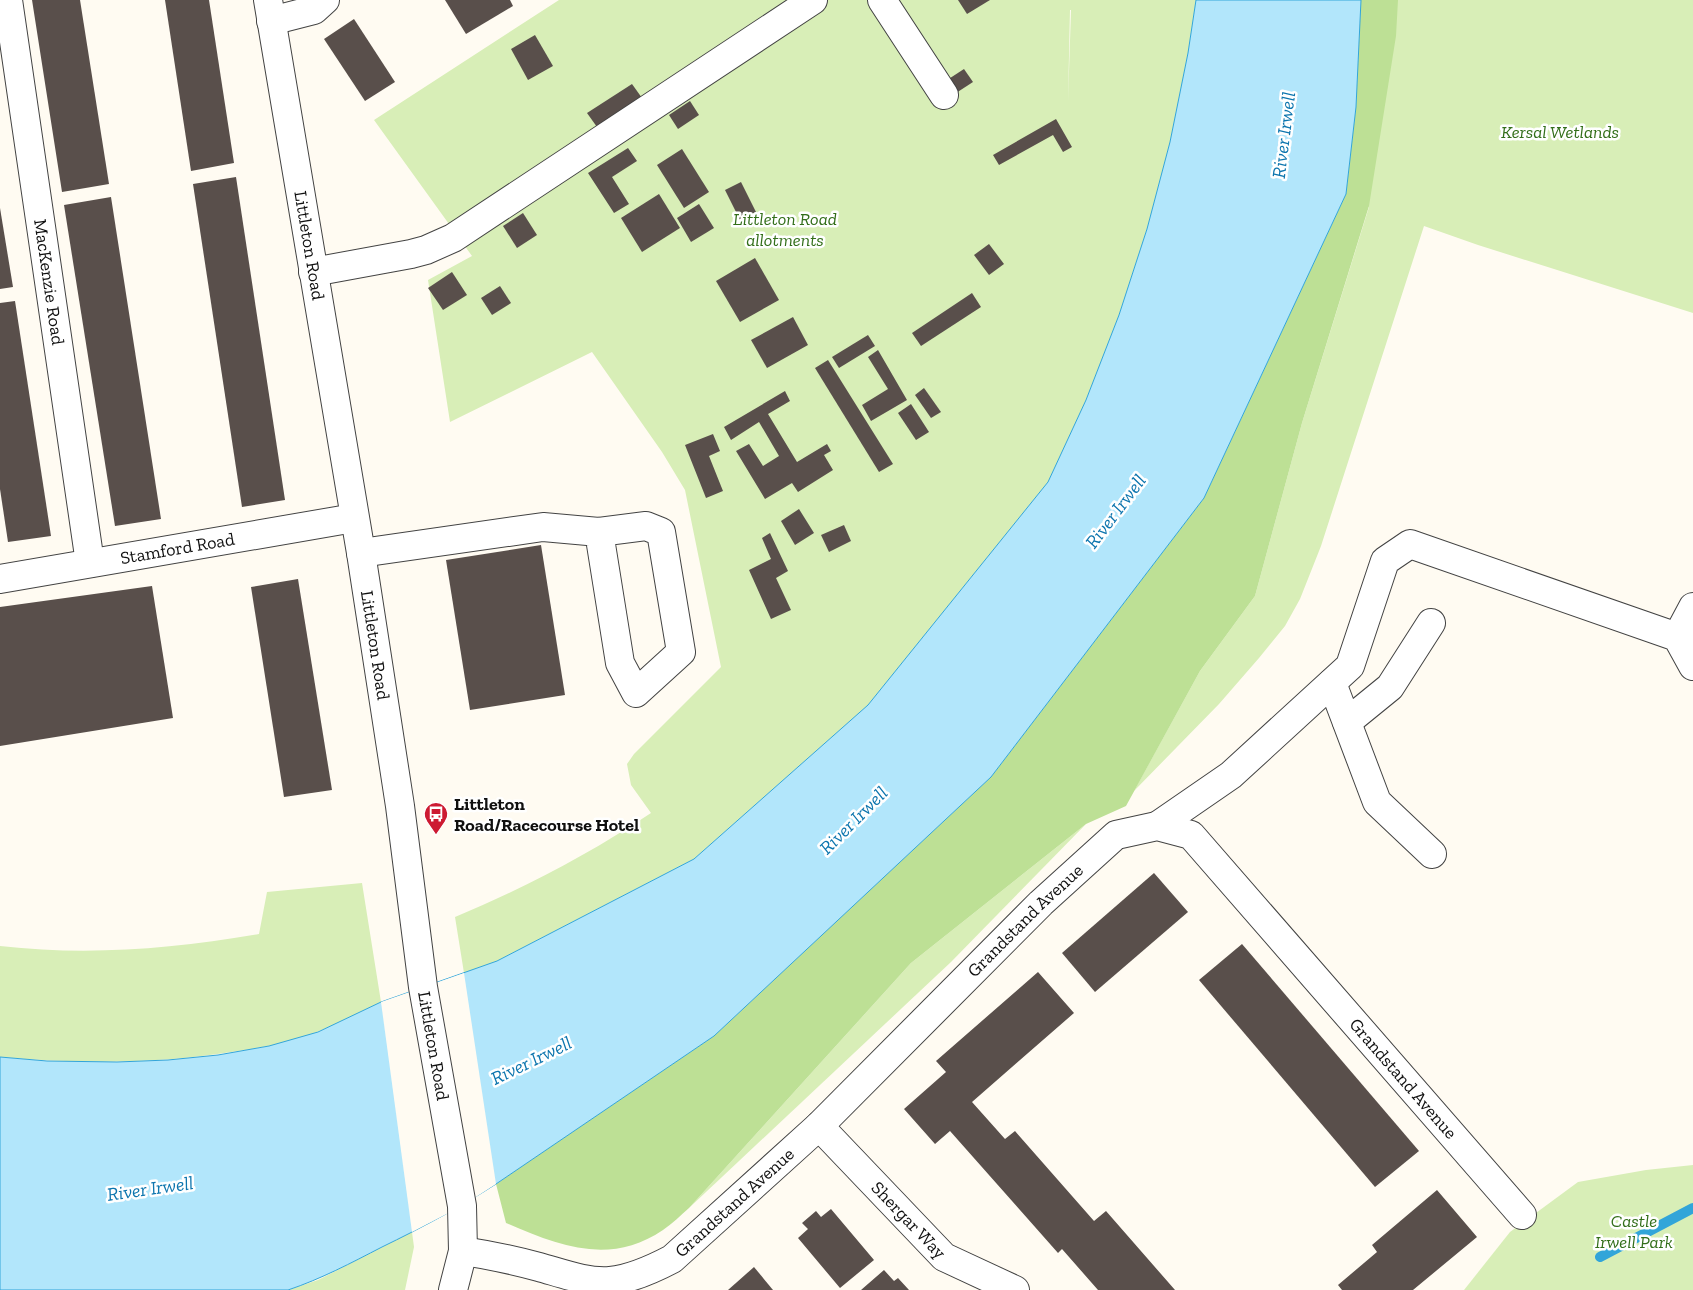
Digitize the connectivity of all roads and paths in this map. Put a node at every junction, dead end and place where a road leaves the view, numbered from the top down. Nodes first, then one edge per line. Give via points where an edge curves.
1 (8, 0) edge
2 (325, 0) edge
3 (813, 0) edge
4 (882, 0) edge
5 (270, 11) edge
6 (944, 95) dead end
7 (313, 272) junction
8 (354, 518) junction
9 (600, 532) junction
10 (361, 553) junction
11 (90, 563) junction
12 (0, 579) edge
13 (1693, 607) edge
14 (1431, 623) dead end
15 (1677, 637) junction
16 (1693, 666) edge
17 (1332, 683) junction
18 (1347, 722) junction
19 (1158, 826) junction
20 (1432, 854) dead end
21 (819, 1126) junction
22 (1522, 1215) dead end
23 (463, 1250) junction
24 (453, 1290) edge
25 (1015, 1290) edge

1 - 11 street, MacKenzie Road
2 - 5 street via 314,10
3 - 7 street via 453,238 418,252
4 - 6 street
5 - 7 street, Littleton Road
7 - 8 street, Littleton Road
8 - 10 street, Littleton Road
8 - 11 street, Stamford Road
9 - 9 street via 646,526 661,532 681,652 636,693 620,664
9 - 10 street via 543,527
10 - 23 street, Littleton Road via 424,987 462,1206
11 - 12 street, Stamford Road
13 - 15 street
14 - 18 street via 1390,687
15 - 16 street
15 - 17 street via 1410,544 1385,561 1350,666
17 - 18 street
17 - 19 street via 1231,774
18 - 20 street via 1377,802
19 - 21 street, Grandstand Avenue via 1116,835 1041,903
19 - 22 street, Grandstand Avenue via 1191,835
21 - 23 street, Grandstand Avenue via 672,1260 658,1267 625,1278 594,1281
21 - 25 street, Shergar Way via 944,1257
23 - 24 street, Littleton Road

